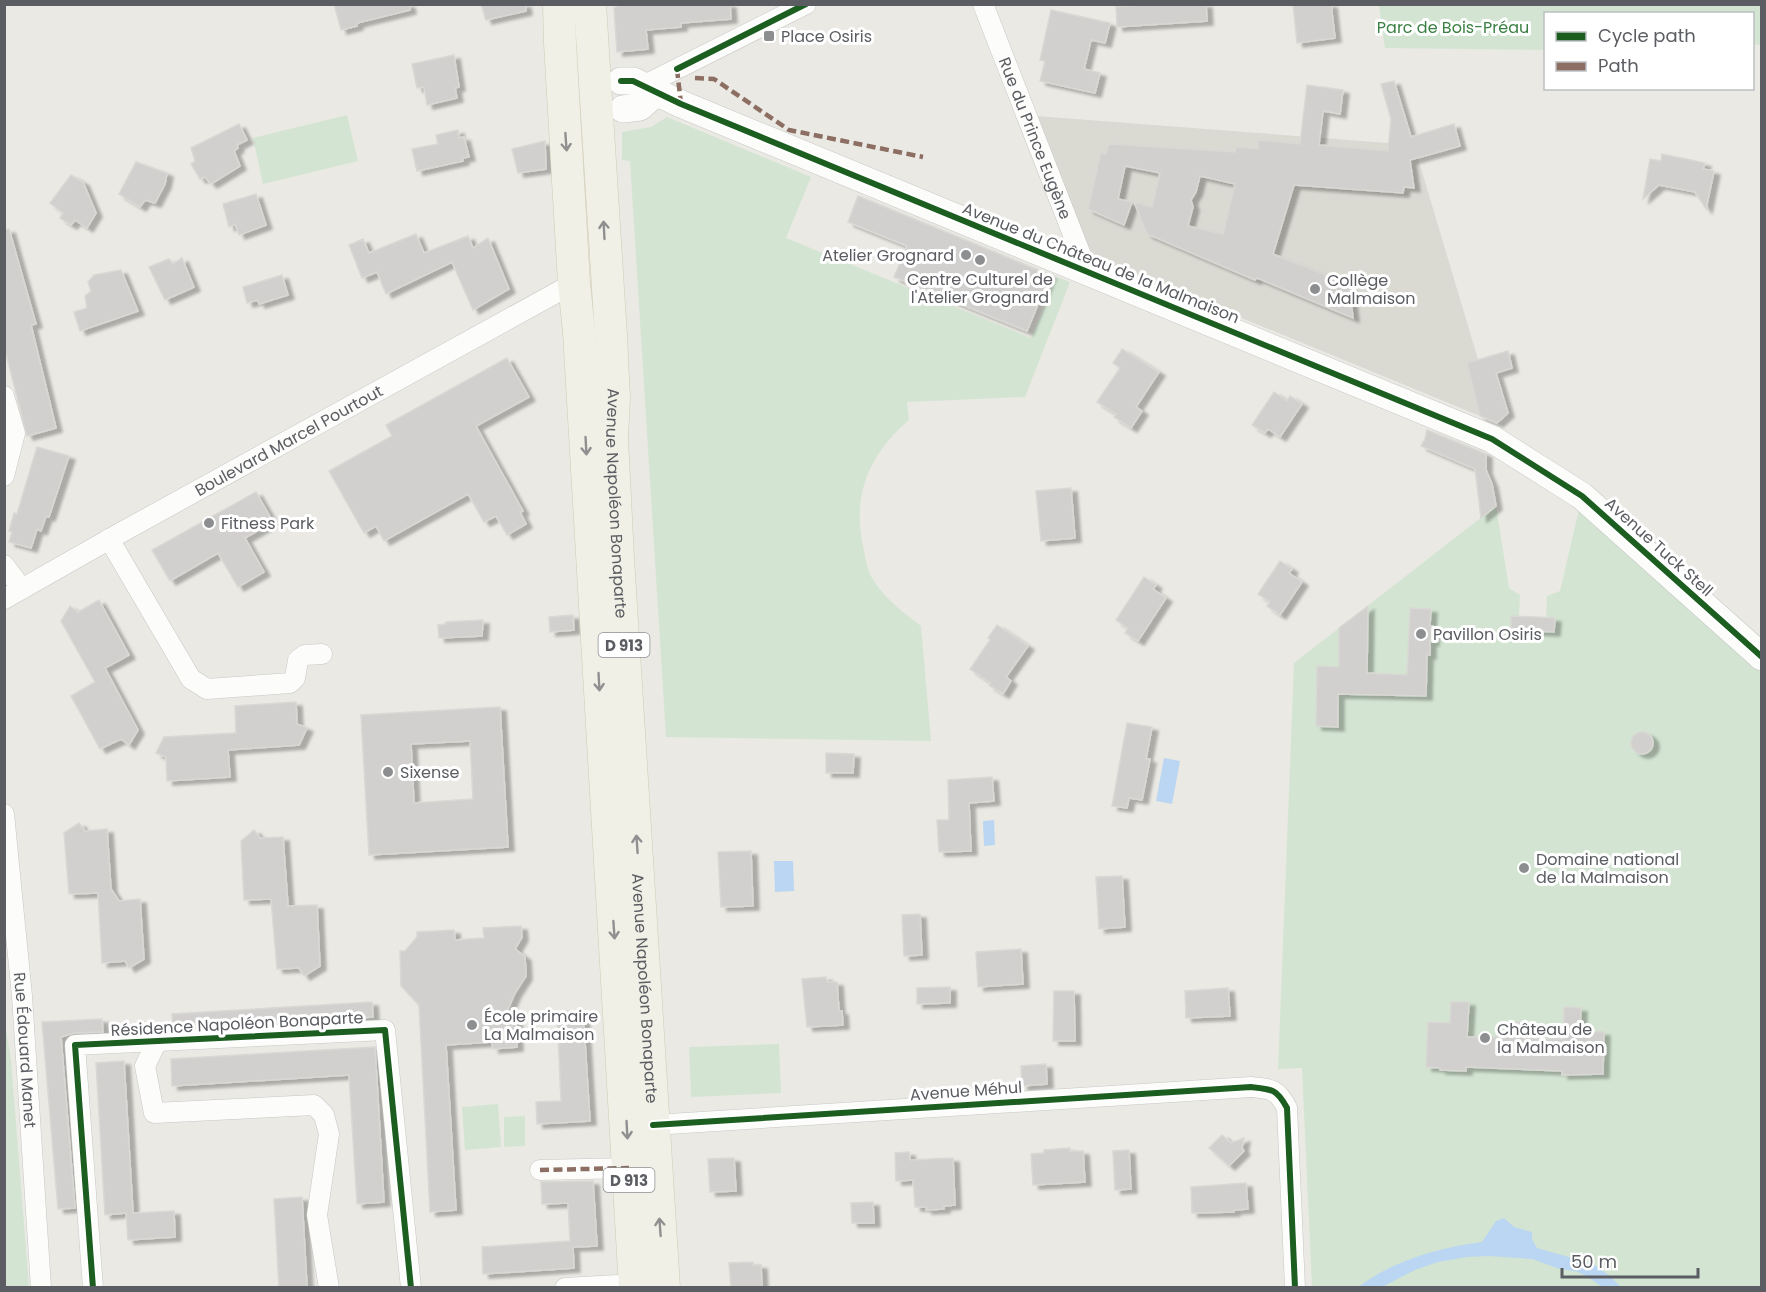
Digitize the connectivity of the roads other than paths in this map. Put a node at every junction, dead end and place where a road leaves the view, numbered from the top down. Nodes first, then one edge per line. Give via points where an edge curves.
1 (559, 4) edge
2 (570, 4) edge
3 (590, 4) edge
4 (806, 4) edge
5 (983, 4) edge
6 (610, 91) junction
7 (606, 265) junction
8 (1088, 273) junction
9 (574, 283) junction
10 (4, 396) edge
11 (612, 438) junction
12 (1533, 464) joint
13 (4, 476) edge
14 (110, 539) junction
15 (4, 566) edge
16 (22, 589) junction
17 (4, 599) edge
18 (322, 654) dead end
19 (1761, 657) edge
20 (4, 814) edge
21 (157, 1041) junction
22 (653, 1125) junction
23 (628, 1168) junction
24 (540, 1170) dead end
25 (645, 1286) edge
26 (41, 1287) edge
27 (93, 1287) edge
28 (329, 1287) edge
29 (411, 1287) edge
30 (565, 1287) edge
31 (1295, 1287) edge

1 - 6 main road, Avenue Napoléon Bonaparte / D 913
2 - 6 main road
3 - 6 main road, Avenue Napoléon Bonaparte / D 913
4 - 6 street
5 - 8 street, Rue du Prince Eugène
7 -> 6 main road, Avenue Napoléon Bonaparte / D 913
6 - 8 street, Avenue du Château de la Malmaison via 681,104
6 -> 9 main road, Avenue Napoléon Bonaparte / D 913
7 - 9 main road
7 - 11 main road, Avenue Napoléon Bonaparte / D 913 via 614,398
8 - 12 street, Avenue du Château de la Malmaison via 1492,439
9 - 11 main road, D 913 via 591,297 600,420
9 - 14 street, Boulevard Marcel Pourtout
9 -> 23 main road, Avenue Napoléon Bonaparte / D 913
10 - 13 street via 15,433
22 -> 11 main road, Avenue Napoléon Bonaparte / D 913
12 - 19 street, Avenue Tuck Stell via 1582,496
14 - 16 street, Boulevard Marcel Pourtout
14 - 18 street via 191,679 207,688 290,683 295,678 298,660 305,655
15 - 16 street
16 - 17 street, Boulevard Marcel Pourtout
20 - 26 street, Rue Édouard Manet via 22,996
21 - 27 street, Résidence Napoléon Bonaparte via 75,1045
21 - 28 street, Résidence Napoléon Bonaparte via 146,1066 154,1113 314,1105 324,1114 329,1134 317,1215
21 - 29 street, Résidence Napoléon Bonaparte via 385,1030
25 -> 22 main road, Avenue Napoléon Bonaparte / D 913
22 - 31 street, Avenue Méhul via 1268,1088 1280,1095 1287,1108
23 - 24 street
23 - 25 main road, Avenue Napoléon Bonaparte / D 913
25 - 30 street

